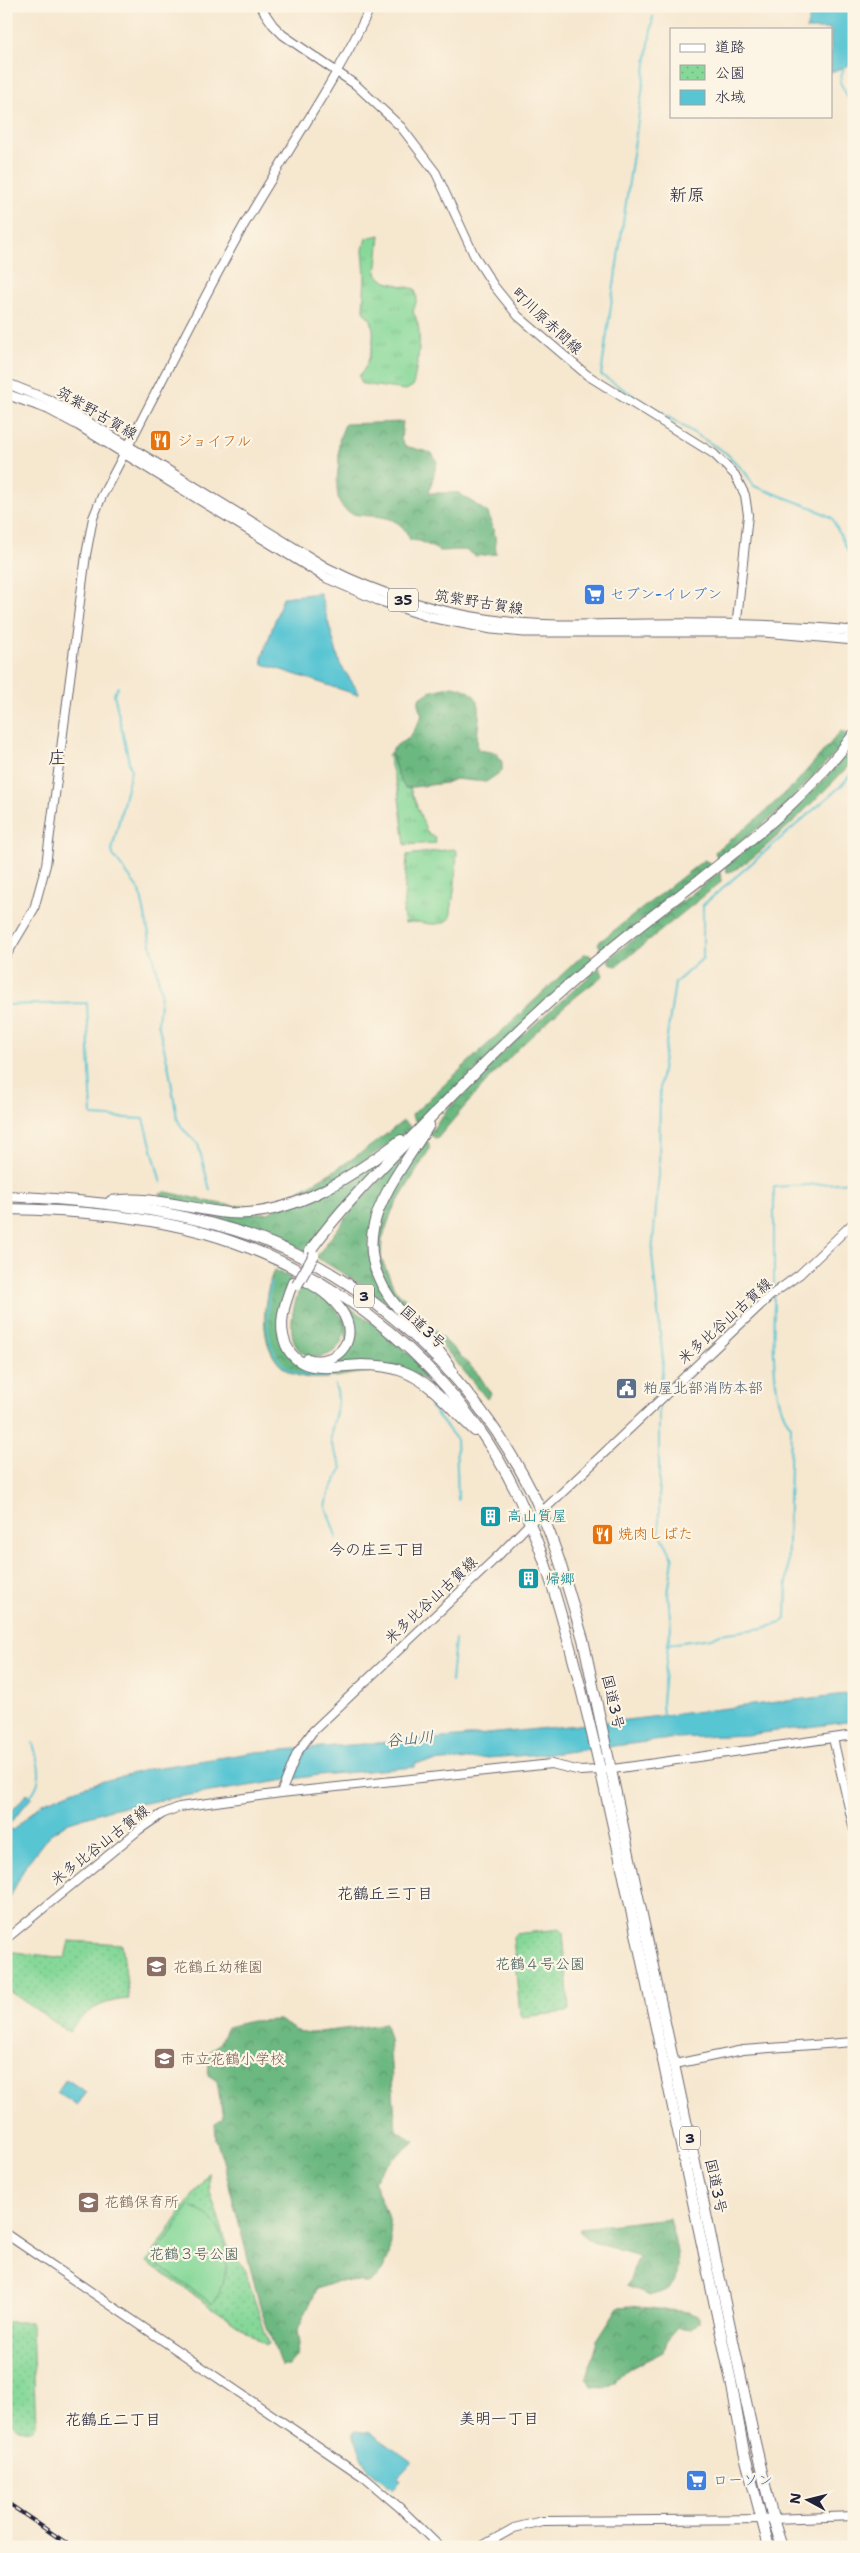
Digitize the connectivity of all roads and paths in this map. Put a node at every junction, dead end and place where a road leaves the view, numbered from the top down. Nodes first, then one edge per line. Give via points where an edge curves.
1 (260, 6) edge
2 (371, 6) edge
3 (338, 72) junction
4 (6, 383) edge
5 (6, 394) edge
6 (126, 450) junction
7 (736, 628) junction
8 (854, 631) edge
9 (854, 640) edge
10 (854, 734) edge
11 (854, 740) edge
12 (6, 956) edge
13 (426, 1125) junction
14 (6, 1196) edge
15 (100, 1202) junction
16 (6, 1209) edge
17 (854, 1222) edge
18 (246, 1247) junction
19 (295, 1284) junction
20 (459, 1384) junction
21 (488, 1441) junction
22 (541, 1513) junction
23 (530, 1522) junction
24 (854, 1735) edge
25 (833, 1738) junction
26 (601, 1769) junction
27 (613, 1769) junction
28 (280, 1792) junction
29 (854, 1830) edge
30 (6, 1939) edge
31 (854, 2042) edge
32 (675, 2064) junction
33 (6, 2234) edge
34 (854, 2516) edge
35 (762, 2519) junction
36 (773, 2519) junction
37 (440, 2547) edge
38 (480, 2547) edge
39 (769, 2547) edge
40 (782, 2547) edge

1 - 3 street, 町川原赤間線 via 283,35
2 - 3 street
3 - 6 street via 207,291
3 - 7 street, 町川原赤間線 via 382,107 436,173 474,255 518,316 587,375 714,454 735,475 745,495 748,515
4 - 6 main road, 筑紫野古賀線 / 35 via 51,401
5 - 6 main road, 筑紫野古賀線 / 35 via 48,409
6 - 7 main road, 筑紫野古賀線 / 35 via 327,568 427,608 530,624
6 - 12 street via 102,496 89,534 50,842 42,882 34,908
7 - 8 main road, 筑紫野古賀線 / 35
7 - 9 main road, 筑紫野古賀線 / 35
10 - 13 highway via 826,768 768,823 539,1010
11 - 13 highway via 813,787 773,824 555,1000
13 - 15 highway via 319,1191 266,1211 227,1213 127,1198
13 - 19 highway via 358,1192 311,1253
13 - 20 highway via 381,1203 372,1229 371,1249 375,1270 384,1289 444,1356
14 - 15 highway, 国道3号 / 3
15 - 20 highway, 国道3号 / 3 via 189,1217 236,1230 295,1255 368,1299 425,1348
16 - 18 highway, 3 via 101,1215 162,1223
17 - 22 street, 米多比谷山古賀線 via 800,1274 770,1296
18 - 19 highway via 307,1282 335,1303 347,1321 349,1333 346,1345 332,1358 320,1361 306,1358 292,1344 288,1318
18 - 21 highway, 国道3号 / 3 via 320,1282 390,1332 437,1376
19 - 21 highway via 284,1306 282,1331 288,1350 298,1360 315,1367 373,1365 409,1374 433,1389 465,1423
20 - 22 highway, 国道3号 / 3 via 507,1448
21 - 23 highway, 国道3号 / 3
22 - 23 street, 米多比谷山古賀線
22 - 27 highway, 国道3号 / 3 via 583,1639
23 - 26 highway, 国道3号 / 3 via 552,1582
23 - 28 street, 米多比谷山古賀線 via 332,1712 303,1744
24 - 25 street
25 - 27 street
25 - 29 street
26 - 27 street
26 - 28 street via 582,1771 551,1764
26 - 35 highway, 国道3号 / 3 via 744,2452
27 - 32 highway, 国道3号 / 3
28 - 30 street, 米多比谷山古賀線 via 178,1807 162,1814 113,1850
31 - 32 street via 743,2050
32 - 36 highway, 国道3号 / 3
33 - 37 street via 365,2478
34 - 36 street
35 - 36 street
35 - 38 street via 542,2520 514,2528
35 - 39 highway, 国道3号 / 3
36 - 40 highway, 国道3号 / 3

